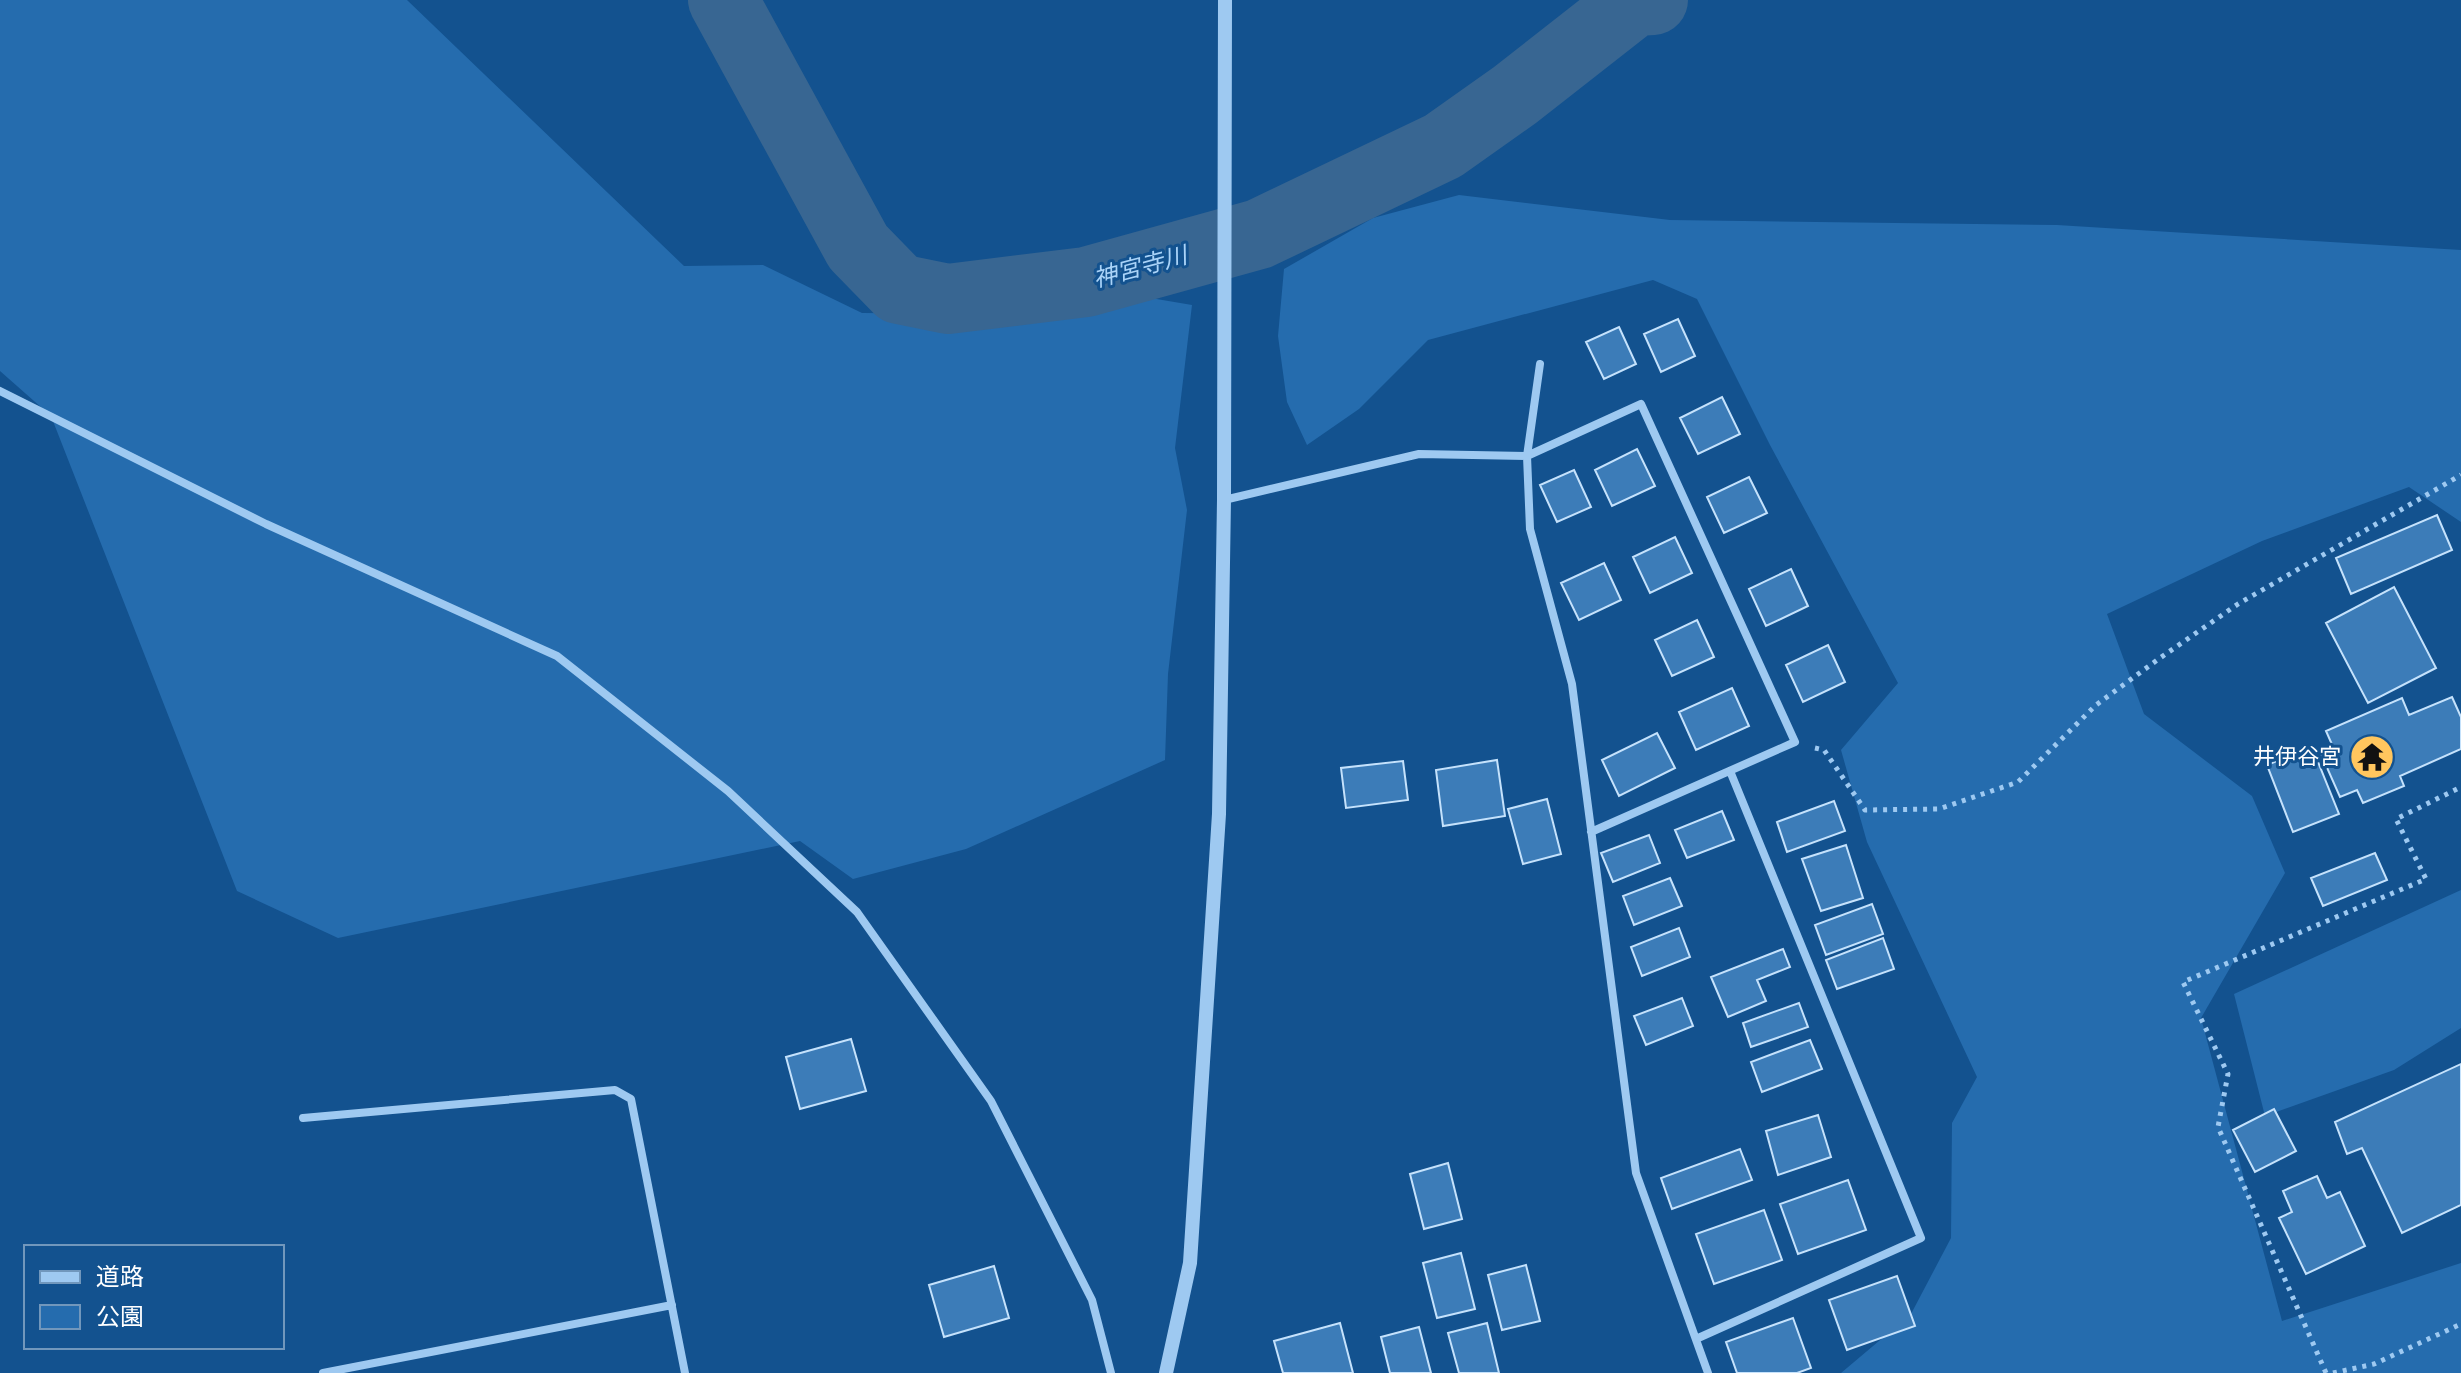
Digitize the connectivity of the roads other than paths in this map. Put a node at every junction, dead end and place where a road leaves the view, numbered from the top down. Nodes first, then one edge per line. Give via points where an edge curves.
1 (1225, 0) edge
2 (1540, 364) dead end
3 (0, 391) edge
4 (1527, 456) junction
5 (1224, 500) junction
6 (1730, 771) junction
7 (1591, 832) junction
8 (303, 1118) dead end
9 (672, 1305) junction
10 (1696, 1339) junction
11 (323, 1373) edge
12 (685, 1373) edge
13 (1111, 1373) edge
14 (1166, 1373) edge
15 (1708, 1373) edge

1 - 5 street
2 - 4 street
3 - 13 street via 266,524 557,656 728,791 857,912 991,1101 1092,1300
4 - 5 street via 1419,454
4 - 6 street via 1641,404 1795,742
4 - 7 street via 1530,529 1572,684
5 - 14 street via 1219,814 1190,1263
6 - 7 street
6 - 10 street via 1921,1238
7 - 10 street via 1636,1173
8 - 9 street via 615,1090 631,1099
9 - 11 street
9 - 12 street
10 - 15 street

